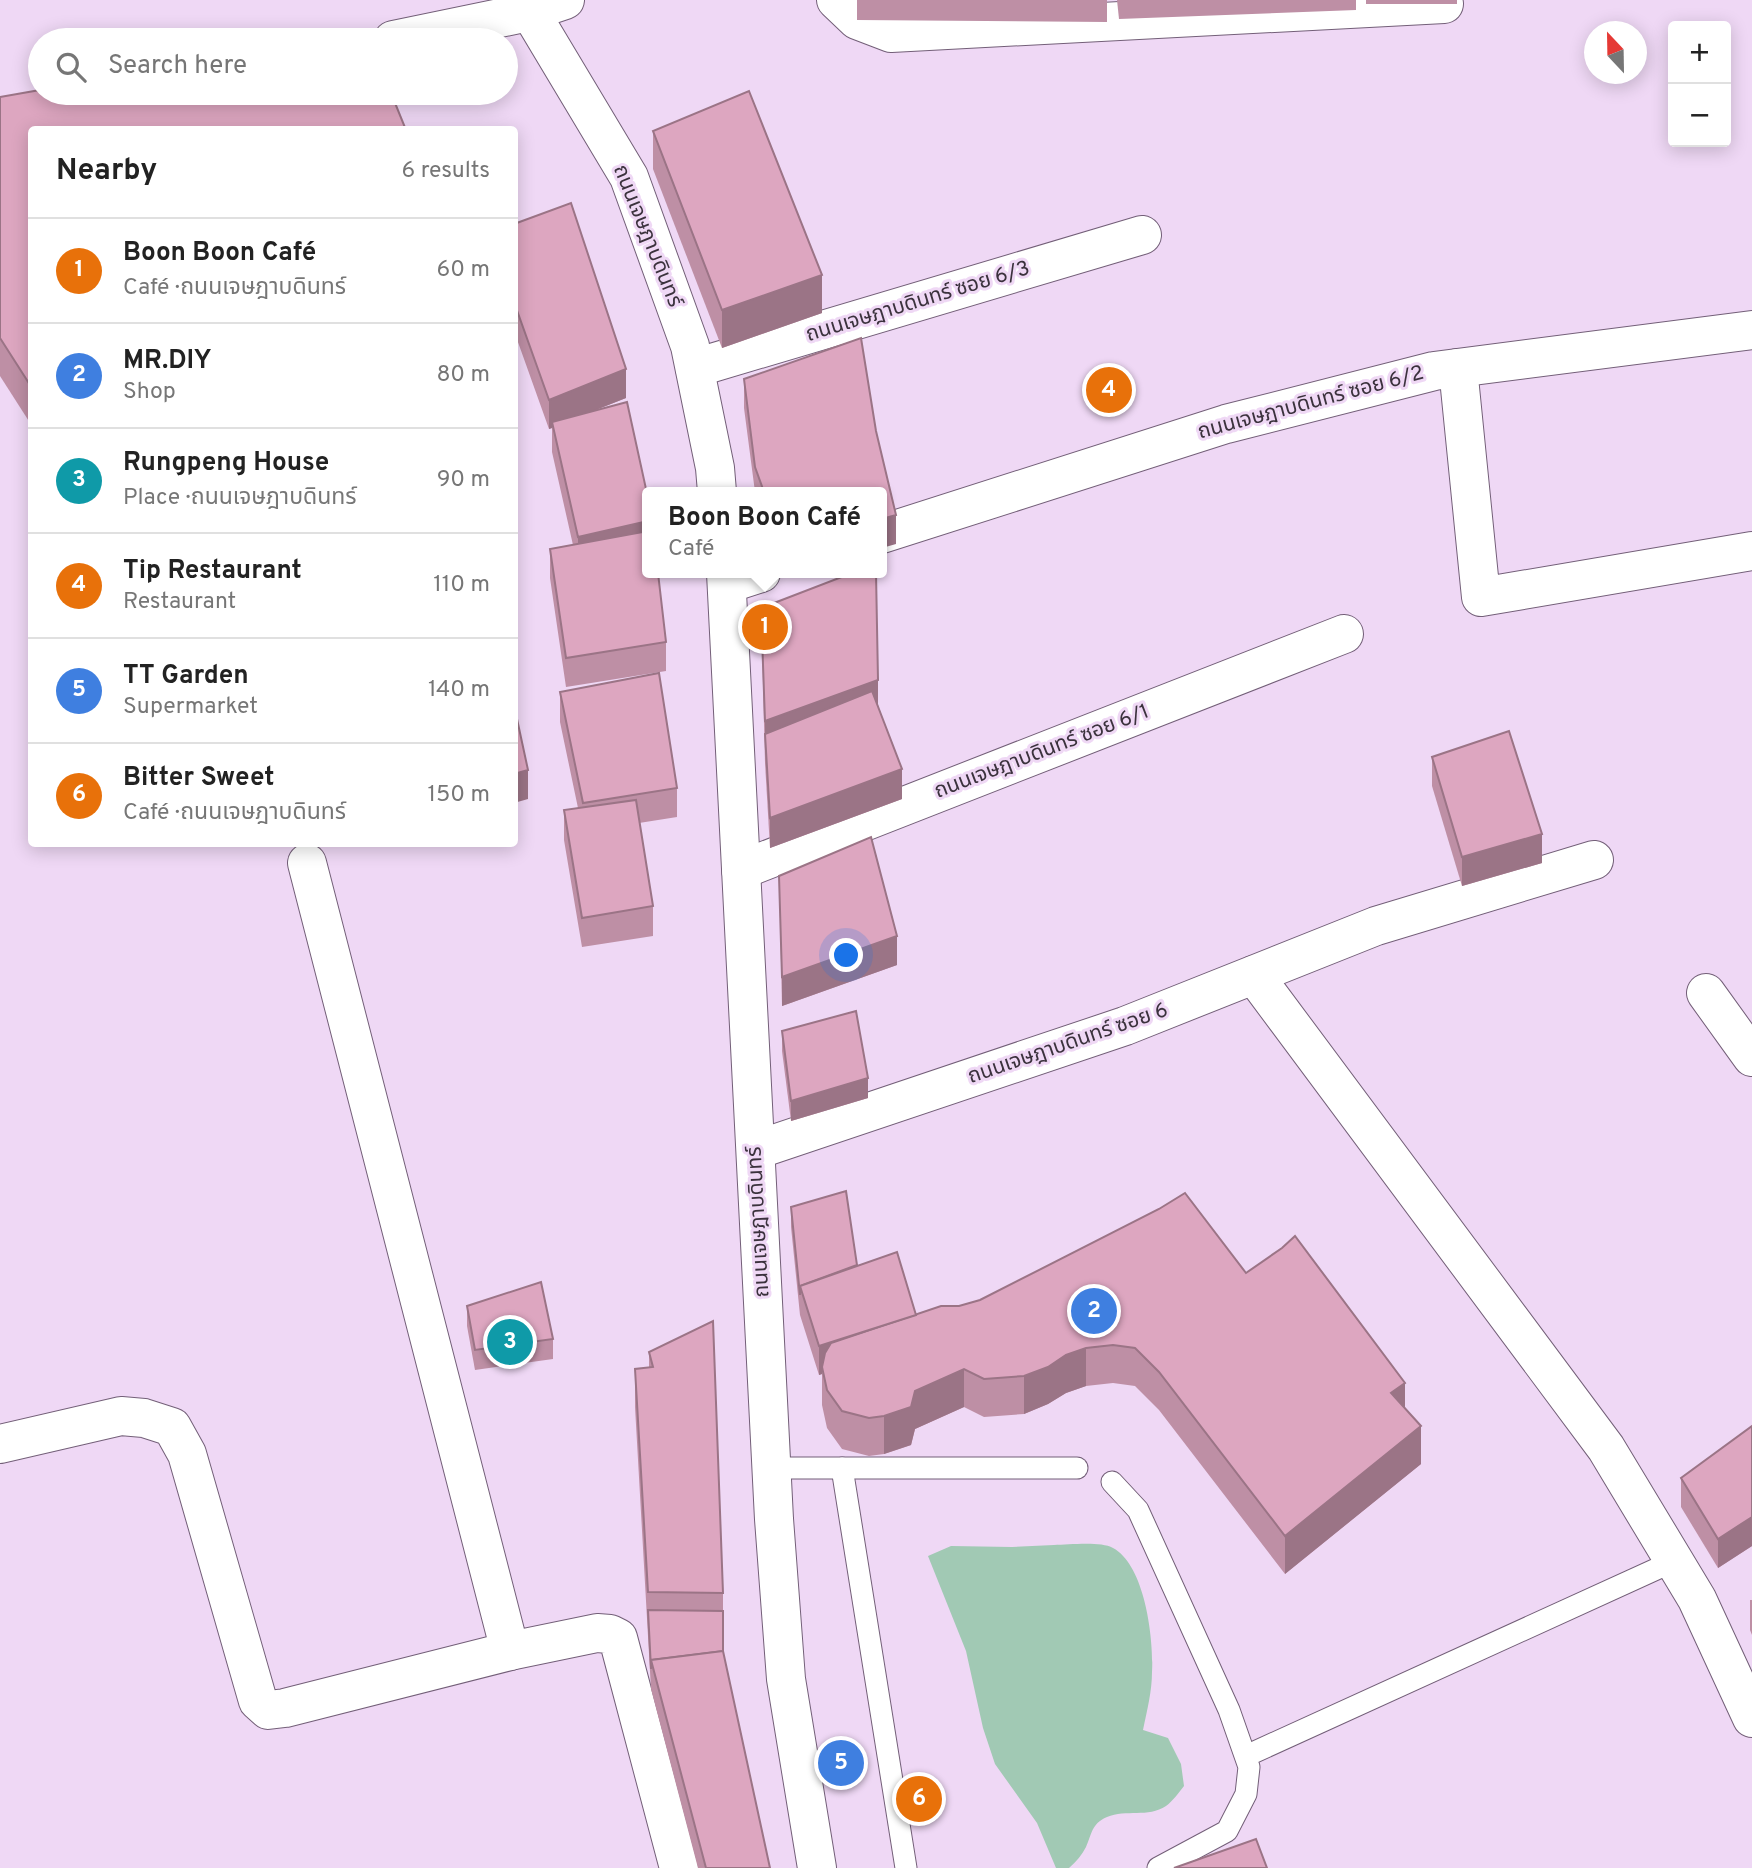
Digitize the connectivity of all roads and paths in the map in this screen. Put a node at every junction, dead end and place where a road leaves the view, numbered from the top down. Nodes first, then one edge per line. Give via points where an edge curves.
1 (565, 0) edge
2 (836, 0) edge
3 (530, 4) edge
4 (1362, 4) edge
5 (1444, 4) dead end
6 (1111, 11) edge
7 (439, 28) edge
8 (1142, 235) dead end
9 (1752, 330) edge
10 (695, 368) junction
11 (1458, 368) junction
12 (717, 487) edge
13 (887, 532) edge
14 (1752, 551) edge
15 (738, 578) edge
16 (1344, 634) dead end
17 (1594, 860) dead end
18 (307, 863) dead end
19 (741, 870) junction
20 (1254, 975) junction
21 (1706, 993) dead end
22 (1752, 1056) edge
23 (756, 1150) junction
24 (0, 1444) edge
25 (771, 1468) junction
26 (842, 1468) junction
27 (1077, 1468) dead end
28 (1111, 1482) dead end
29 (1674, 1561) junction
30 (510, 1651) junction
31 (1752, 1718) edge
32 (1245, 1756) junction
33 (679, 1868) edge
34 (817, 1868) edge
35 (906, 1868) edge
36 (1158, 1868) edge

1 - 3 street
2 - 6 street via 858,20 891,33
3 - 7 street
3 - 10 street, ถนนเจษฎาบดินทร์ via 629,177
4 - 5 street
4 - 6 street
8 - 10 street, ถนนเจษฎาบดินทร์ ซอย 6/3
9 - 11 street, ถนนเจษฎาบดินทร์ ซอย 6/2
10 - 12 street, ถนนเจษฎาบดินทร์
11 - 13 street, ถนนเจษฎาบดินทร์ ซอย 6/2 via 1434,370 1226,424
11 - 14 street via 1481,597
15 - 19 street, ถนนเจษฎาบดินทร์
16 - 19 street, ถนนเจษฎาบดินทร์ ซอย 6/1
17 - 20 street, ถนนเจษฎาบดินทร์ ซอย 6 via 1376,926
18 - 30 street
19 - 23 street, ถนนเจษฎาบดินทร์
20 - 23 street, ถนนเจษฎาบดินทร์ ซอย 6 via 1125,1026
20 - 29 street via 1606,1448
21 - 22 street
23 - 25 street, ถนนเจษฎาบดินทร์
24 - 30 street via 121,1416 172,1427 187,1454 258,1701 268,1710
25 - 26 lane
25 - 34 street, ถนนเจษฎาบดินทร์ via 786,1679
26 - 27 lane
26 - 35 lane
28 - 32 lane via 1138,1510 1229,1710
29 - 31 street via 1698,1599
29 - 32 lane
30 - 33 street via 597,1633 618,1638
32 - 36 lane via 1250,1767 1246,1794 1227,1831

